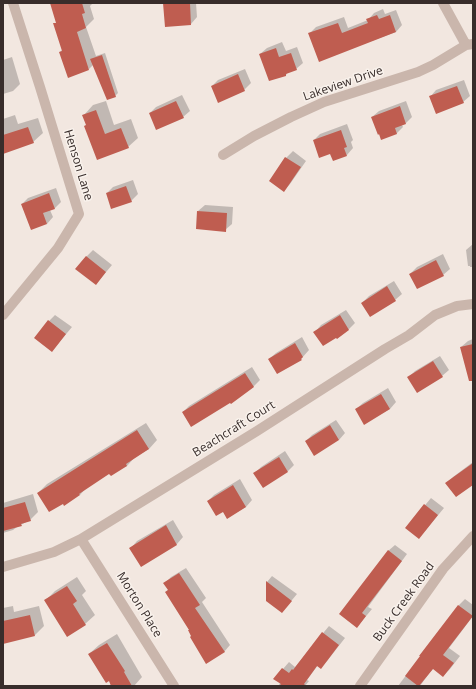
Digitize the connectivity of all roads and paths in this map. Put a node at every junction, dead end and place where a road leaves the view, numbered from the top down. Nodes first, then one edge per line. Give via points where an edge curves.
1 (12, 3) edge
2 (443, 3) edge
3 (469, 44) edge
4 (223, 155) dead end
5 (473, 304) edge
6 (3, 315) edge
7 (473, 536) edge
8 (81, 538) junction
9 (3, 566) edge
10 (174, 686) edge
11 (360, 686) edge

1 - 6 street, Henson Lane via 79,214 58,248
2 - 3 street
3 - 4 street, Lakeview Drive via 418,72 324,102 239,144
5 - 8 street, Beachcraft Court via 457,306 435,316 409,335
7 - 11 street, Buck Creek Road via 443,569
8 - 9 street, Beachcraft Court via 54,552
8 - 10 street, Morton Place

